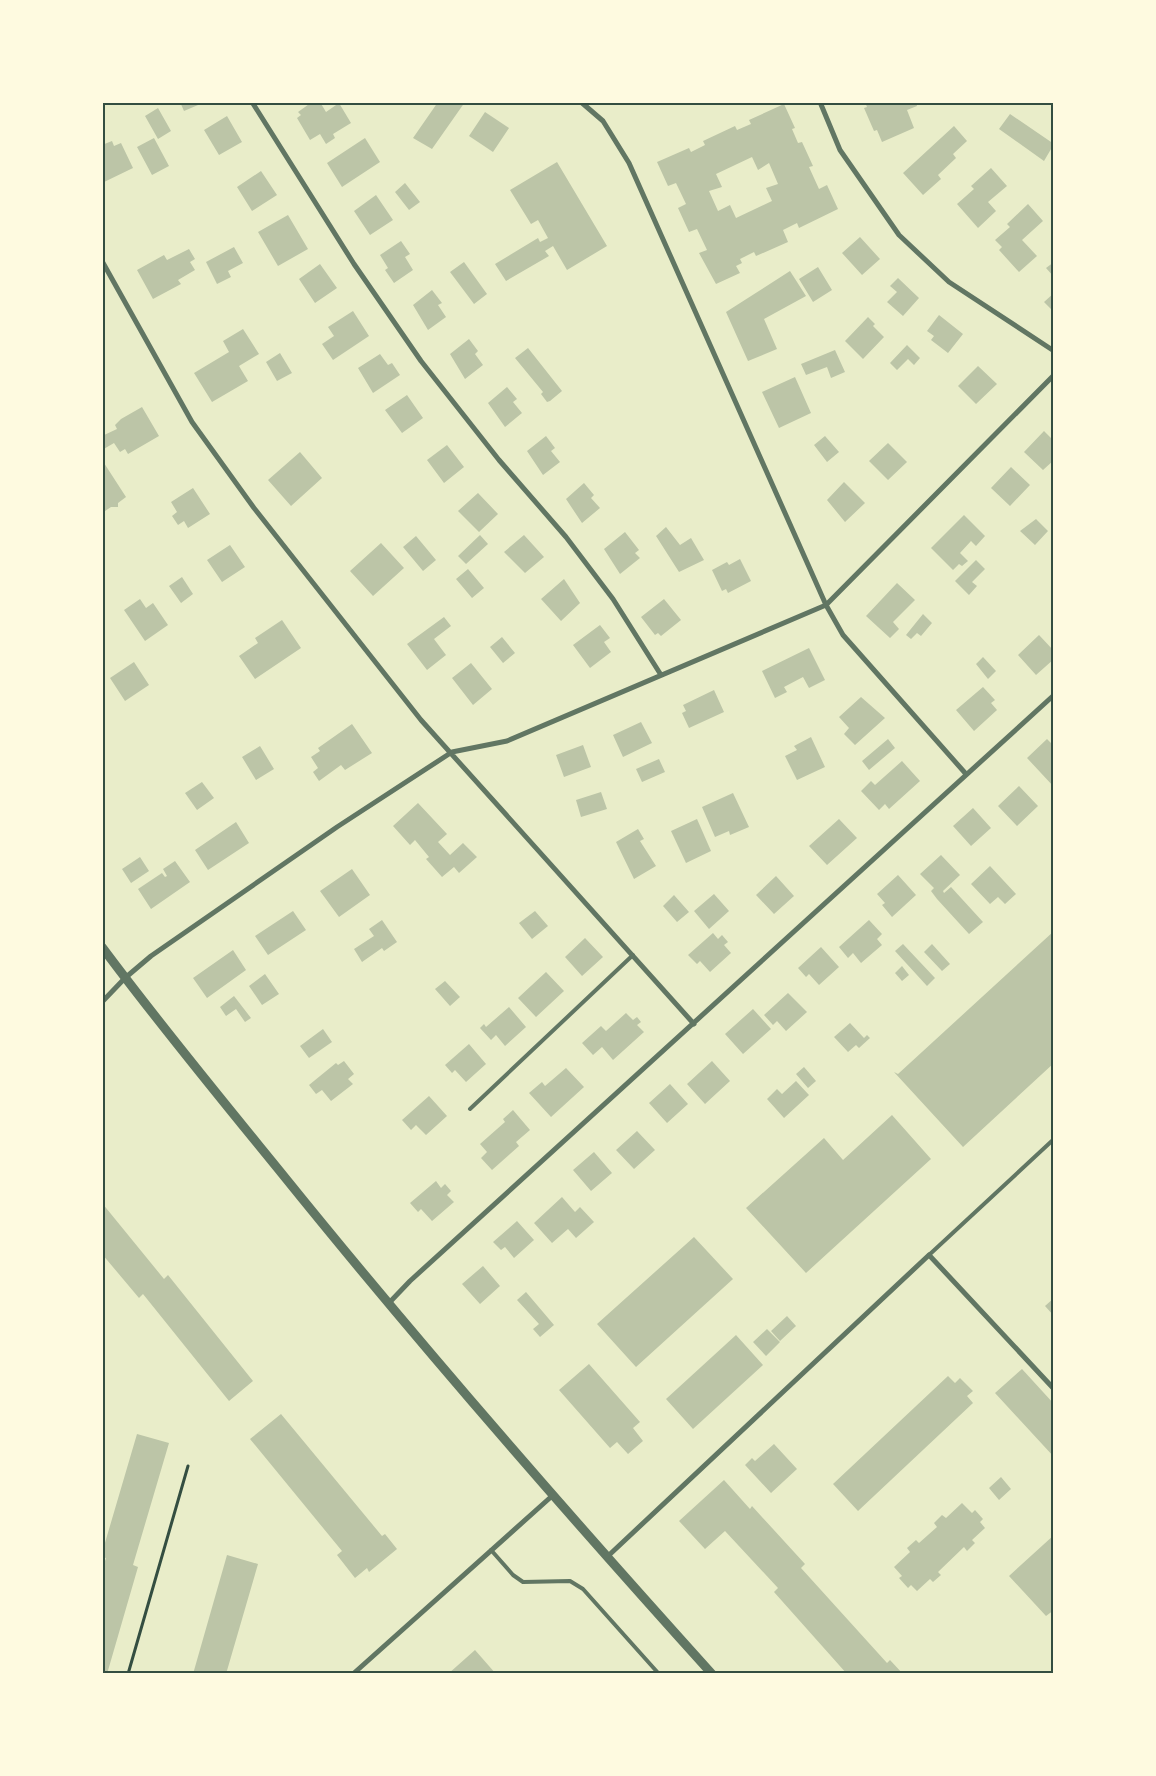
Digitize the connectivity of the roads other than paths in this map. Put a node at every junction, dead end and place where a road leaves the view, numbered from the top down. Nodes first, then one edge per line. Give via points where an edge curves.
1 (252, 102) edge
2 (581, 102) edge
3 (820, 102) edge
4 (102, 261) edge
5 (1054, 351) edge
6 (1054, 375) edge
7 (826, 604) junction
8 (661, 675) junction
9 (1054, 695) edge
10 (452, 752) junction
11 (966, 774) junction
12 (102, 947) edge
13 (633, 955) junction
14 (125, 978) junction
15 (102, 1002) edge
16 (694, 1024) junction
17 (470, 1109) dead end
18 (1054, 1139) edge
19 (929, 1256) junction
20 (388, 1304) junction
21 (1054, 1389) edge
22 (552, 1496) junction
23 (491, 1550) junction
24 (607, 1557) junction
25 (352, 1674) edge
26 (659, 1674) edge
27 (712, 1674) edge

1 - 8 street via 354,264 421,361 499,460 566,537 613,599
2 - 7 street via 604,121 629,163
3 - 5 street via 840,150 899,235 949,282
4 - 10 street via 192,422 254,508 421,720
6 - 7 street
7 - 8 street
7 - 11 street via 843,635
8 - 10 street via 507,741
9 - 11 street
10 - 13 street
10 - 14 street via 329,833 167,945
11 - 16 street
12 - 14 street
13 - 16 street
13 - 17 lane
14 - 15 street
14 - 20 street
16 - 20 street
18 - 19 lane
19 - 21 street
19 - 24 street
20 - 22 street
22 - 23 street
22 - 24 street
23 - 25 street
23 - 26 lane via 523,1582 570,1581 583,1589
24 - 27 street

